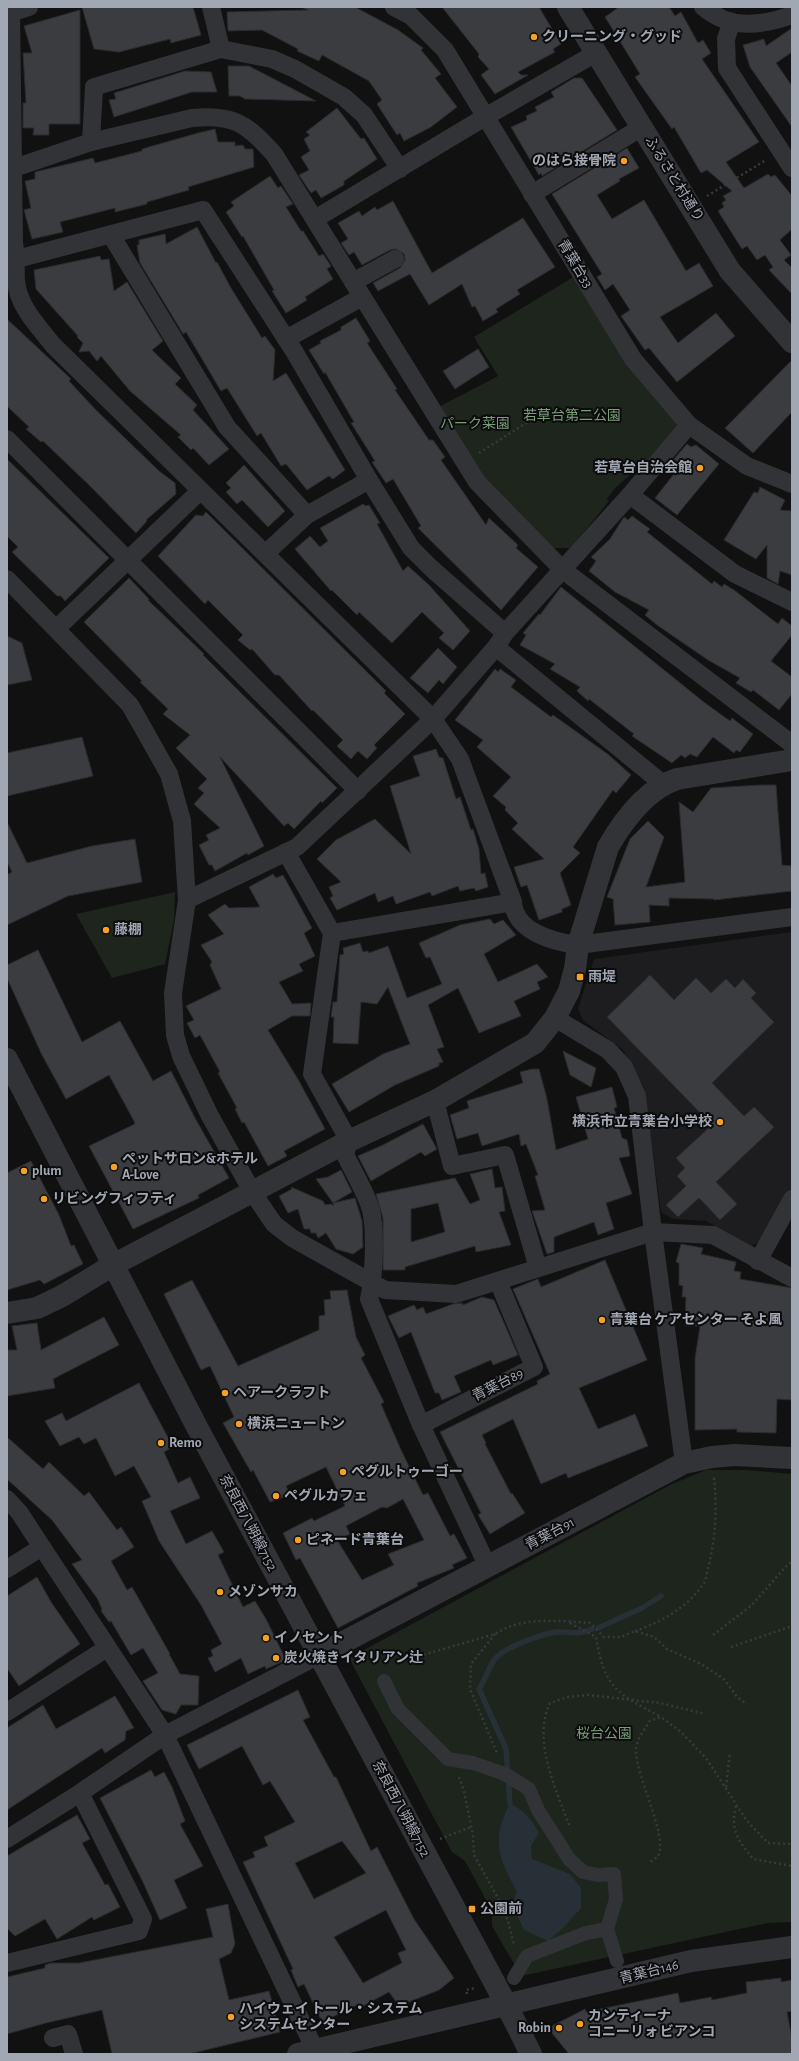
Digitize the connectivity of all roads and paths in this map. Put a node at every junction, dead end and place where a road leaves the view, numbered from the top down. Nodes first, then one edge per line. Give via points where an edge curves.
1 (29, 7) edge
2 (211, 7) edge
3 (394, 7) edge
4 (568, 7) edge
5 (703, 7) edge
6 (9, 13) edge
7 (792, 15) edge
8 (731, 24) junction
9 (221, 49) junction
10 (596, 53) junction
11 (485, 117) junction
12 (642, 127) junction
13 (91, 142) junction
14 (782, 150) junction
15 (14, 168) junction
16 (400, 168) junction
17 (792, 168) edge
18 (532, 194) junction
19 (706, 196) dead end
20 (315, 219) junction
21 (111, 235) junction
22 (17, 259) junction
23 (395, 259) dead end
24 (353, 282) junction
25 (362, 297) junction
26 (286, 339) junction
27 (792, 342) edge
28 (545, 412) dead end
29 (689, 425) junction
30 (7, 439) edge
31 (464, 463) junction
32 (369, 480) junction
33 (792, 484) edge
34 (200, 491) junction
35 (630, 495) junction
36 (307, 515) junction
37 (266, 553) junction
38 (129, 560) junction
39 (563, 570) junction
40 (7, 579) edge
41 (792, 602) edge
42 (58, 628) junction
43 (500, 640) junction
44 (433, 719) junction
45 (792, 744) edge
46 (792, 760) edge
47 (664, 784) junction
48 (358, 791) junction
49 (286, 852) junction
50 (187, 900) junction
51 (512, 902) junction
52 (792, 917) edge
53 (332, 933) junction
54 (578, 946) junction
55 (555, 1018) junction
56 (7, 1059) edge
57 (435, 1101) junction
58 (349, 1141) junction
59 (253, 1193) junction
60 (792, 1199) edge
61 (653, 1232) junction
62 (758, 1261) junction
63 (112, 1265) junction
64 (538, 1268) junction
65 (792, 1278) edge
66 (498, 1280) junction
67 (373, 1283) junction
68 (7, 1313) edge
69 (421, 1425) junction
70 (712, 1457) junction
71 (792, 1458) edge
72 (684, 1463) junction
73 (7, 1499) edge
74 (42, 1547) junction
75 (792, 1562) edge
76 (488, 1567) junction
77 (7, 1569) edge
78 (567, 1622) junction
79 (792, 1626) edge
80 (634, 1631) junction
81 (495, 1634) junction
82 (713, 1635) dead end
83 (731, 1647) dead end
84 (107, 1648) junction
85 (319, 1655) junction
86 (419, 1656) dead end
87 (384, 1681) dead end
88 (630, 1700) junction
89 (747, 1704) dead end
90 (7, 1712) edge
91 (705, 1714) dead end
92 (661, 1717) junction
93 (165, 1735) junction
94 (730, 1752) dead end
95 (448, 1758) junction
96 (505, 1774) junction
97 (726, 1787) junction
98 (80, 1793) junction
99 (736, 1805) junction
100 (570, 1827) dead end
101 (471, 1828) junction
102 (7, 1839) edge
103 (435, 1840) dead end
104 (792, 1844) edge
105 (651, 1862) dead end
106 (792, 1866) edge
107 (607, 1929) junction
108 (792, 1947) edge
109 (617, 1961) dead end
110 (7, 1963) edge
111 (515, 1976) joint
112 (507, 2006) junction
113 (68, 2034) dead end
114 (310, 2053) edge
115 (74, 2054) edge
116 (530, 2054) edge

1 - 6 street
2 - 9 street
3 - 11 street, 青葉台33 via 411,16 445,50
4 - 10 street, ふるさと村通り
5 - 8 street
6 - 15 street
7 - 8 street via 770,23
8 - 14 street via 726,39 727,68
9 - 13 street via 94,87
9 - 16 street via 272,59 344,97 364,115
10 - 11 street
10 - 12 street, ふるさと村通り
11 - 16 street
11 - 18 street, 青葉台33
12 - 18 street
12 - 27 street, ふるさと村通り via 730,271
13 - 15 street
13 - 20 street via 192,118 225,118 253,131 274,154
14 - 17 street
14 - 19 path
15 - 22 street via 14,244
16 - 20 street
18 - 29 street, 青葉台33 via 634,359
20 - 24 street
21 - 22 street
21 - 26 street via 202,210
21 - 36 street via 227,427
22 - 34 street via 16,282 26,312 53,345
23 - 24 street
24 - 25 street
25 - 26 street
25 - 31 street
26 - 32 street
28 - 31 path
29 - 33 street, 青葉台33 via 747,466
29 - 35 street
30 - 38 street
31 - 39 street via 477,482
32 - 36 street
32 - 43 street via 411,548
34 - 37 street
34 - 38 street
35 - 39 street
35 - 41 street via 735,574
36 - 37 street
37 - 44 street
38 - 42 street
38 - 48 street
39 - 43 street
39 - 45 street
40 - 42 street
42 - 50 street via 130,705 169,774 182,820
43 - 44 street
43 - 47 street
44 - 48 street
44 - 51 street via 460,760
46 - 47 street via 677,779
47 - 54 street via 638,807 608,847
48 - 49 street via 297,847
49 - 50 street
49 - 53 street
50 - 59 street via 173,993 175,1035 181,1056 210,1116
51 - 53 street
51 - 54 street via 522,922 538,935 558,943
52 - 54 street
53 - 58 street via 312,1074
54 - 55 street via 569,991
55 - 57 street via 535,1043
55 - 61 street via 608,1050 624,1067 637,1096
56 - 63 street, 奈良西八朔線7152
57 - 58 street
57 - 64 street via 452,1166 505,1155
58 - 59 street
58 - 67 street via 345,1154 371,1210
59 - 63 street
59 - 67 street via 274,1224 292,1238
60 - 62 street
61 - 62 street via 713,1235
61 - 64 street
61 - 72 street
62 - 65 street
63 - 68 street via 62,1296 37,1308
63 - 85 street, 奈良西八朔線7152
64 - 66 street
66 - 67 street via 456,1294 385,1290
66 - 69 street, 青葉台89 via 534,1367
67 - 69 street via 369,1298
69 - 76 street
70 - 71 street, 青葉台91 via 735,1454
70 - 72 street, 青葉台91
70 - 80 path via 716,1503 713,1549 705,1582 686,1605 650,1626
72 - 76 street, 青葉台91
73 - 74 street via 20,1512
74 - 77 street
74 - 84 street
75 - 82 path via 752,1605
76 - 85 street, 青葉台91
78 - 80 path via 590,1623 604,1637 621,1637
78 - 81 path via 546,1620 506,1627
78 - 88 path via 596,1637 600,1660 607,1677 621,1695
79 - 83 path
80 - 89 path via 654,1637 667,1649 702,1664 724,1679
81 - 86 path
81 - 96 path via 471,1664 470,1689
84 - 90 street
84 - 93 street
85 - 93 street
85 - 112 street, 奈良西八朔線7152
87 - 95 street via 398,1709
88 - 91 path via 660,1702
88 - 92 path
88 - 100 path via 588,1695 568,1696 550,1703 545,1713 542,1741
92 - 97 path via 693,1744
92 - 105 path via 650,1721 639,1737 636,1751 643,1787 659,1831 658,1856
93 - 98 street
93 - 114 street
94 - 97 path
95 - 96 street
95 - 101 path via 456,1767 464,1791
96 - 107 street via 529,1789 538,1810 565,1852 583,1872 598,1875 614,1874 616,1899
97 - 99 path
98 - 102 street
98 - 110 street via 143,1919 139,1931
99 - 104 path via 747,1822 768,1843
99 - 106 path via 733,1817 734,1830 753,1859
101 - 103 path
101 - 111 path via 474,1855 498,1898 514,1940
107 - 109 street
107 - 111 street via 586,1933 527,1956
108 - 112 street, 青葉台146 via 691,1961
112 - 114 street, 青葉台146
112 - 116 street, 奈良西八朔線7152
113 - 115 street

